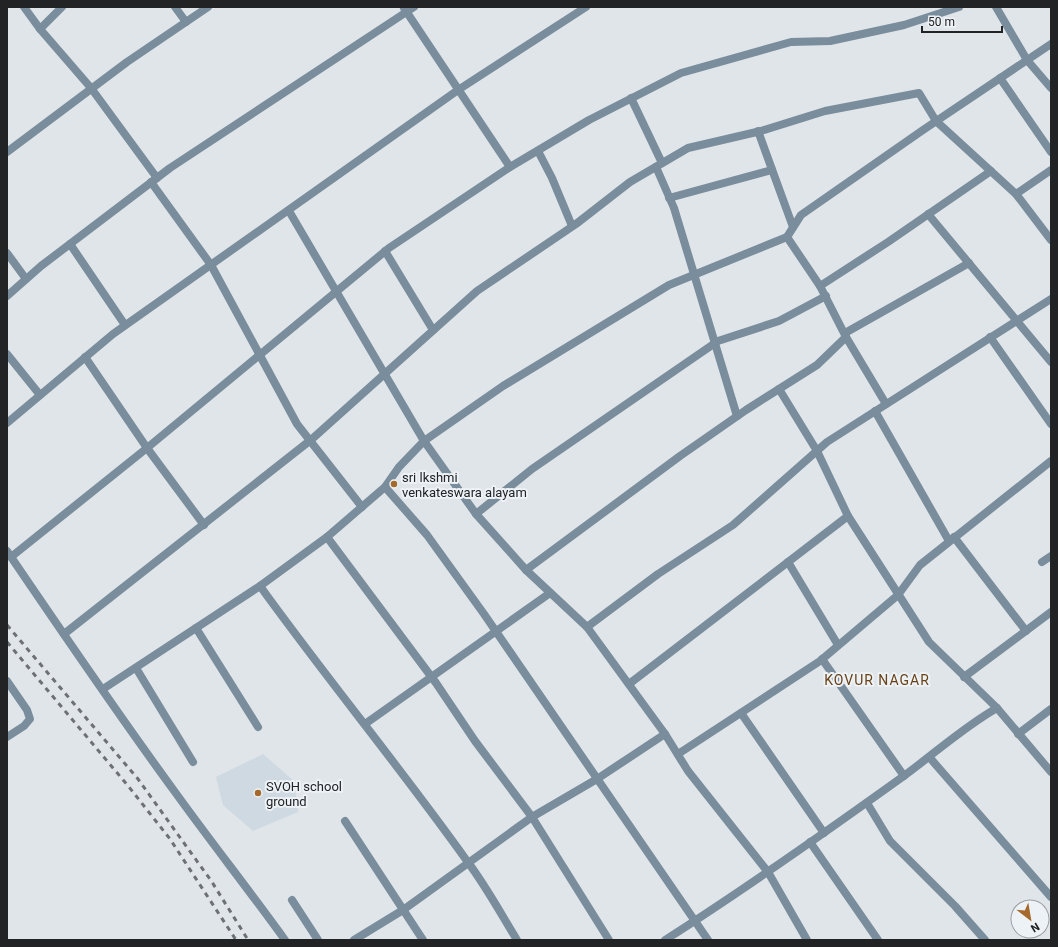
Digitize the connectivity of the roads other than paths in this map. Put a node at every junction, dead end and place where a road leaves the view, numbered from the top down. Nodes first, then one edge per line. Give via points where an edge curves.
1 (24, 7) edge
2 (62, 7) edge
3 (175, 7) edge
4 (208, 7) edge
5 (414, 7) edge
6 (586, 7) edge
7 (959, 7) edge
8 (996, 7) edge
9 (405, 9) edge
10 (186, 22) junction
11 (40, 29) junction
12 (1051, 44) edge
13 (1027, 60) junction
14 (1000, 78) junction
15 (91, 88) junction
16 (1051, 88) edge
17 (458, 90) junction
18 (631, 98) junction
19 (936, 121) junction
20 (758, 131) junction
21 (538, 151) junction
22 (7, 152) edge
23 (1051, 152) edge
24 (659, 165) junction
25 (510, 168) junction
26 (772, 170) junction
27 (1051, 170) edge
28 (991, 171) junction
29 (154, 180) junction
30 (1016, 194) junction
31 (669, 198) junction
32 (289, 211) junction
33 (928, 214) junction
34 (572, 226) junction
35 (793, 227) junction
36 (787, 237) junction
37 (1051, 240) edge
38 (70, 244) junction
39 (385, 251) junction
40 (7, 253) edge
41 (969, 263) junction
42 (211, 265) junction
43 (694, 275) junction
44 (26, 279) junction
45 (820, 286) junction
46 (337, 291) junction
47 (7, 296) edge
48 (826, 296) junction
49 (1051, 300) edge
50 (1017, 321) junction
51 (125, 325) junction
52 (433, 330) junction
53 (846, 335) junction
54 (990, 338) junction
55 (716, 343) junction
56 (7, 354) edge
57 (259, 356) junction
58 (85, 357) junction
59 (1050, 358) edge
60 (385, 373) junction
61 (779, 389) junction
62 (40, 395) junction
63 (886, 404) junction
64 (875, 411) junction
65 (737, 416) junction
66 (7, 423) edge
67 (1051, 424) edge
68 (309, 441) junction
69 (424, 441) junction
70 (147, 448) junction
71 (817, 451) junction
72 (1051, 461) edge
73 (386, 487) junction
74 (362, 507) junction
75 (476, 514) junction
76 (848, 516) junction
77 (204, 525) junction
78 (327, 537) junction
79 (951, 539) junction
80 (9, 554) edge
81 (1051, 556) edge
82 (788, 562) junction
83 (1042, 562) dead end
84 (526, 570) junction
85 (260, 586) junction
86 (550, 593) junction
87 (898, 595) junction
88 (1051, 612) edge
89 (587, 627) junction
90 (196, 628) junction
91 (1026, 631) junction
92 (496, 632) junction
93 (64, 634) junction
94 (838, 645) junction
95 (822, 659) junction
96 (136, 668) junction
97 (430, 676) junction
98 (964, 677) junction
99 (7, 681) edge
100 (629, 684) junction
101 (103, 689) junction
102 (996, 708) junction
103 (1051, 709) edge
104 (741, 713) junction
105 (365, 724) junction
106 (258, 727) dead end
107 (665, 734) junction
108 (1018, 734) junction
109 (7, 737) edge
110 (678, 754) junction
111 (930, 758) junction
112 (193, 762) dead end
113 (1051, 772) edge
114 (904, 776) junction
115 (596, 779) junction
116 (867, 803) junction
117 (532, 817) junction
118 (345, 821) dead end
119 (824, 833) junction
120 (810, 842) junction
121 (468, 862) junction
122 (768, 872) junction
123 (1051, 898) edge
124 (292, 900) dead end
125 (403, 910) junction
126 (696, 920) junction
127 (285, 940) edge
128 (318, 940) edge
129 (354, 940) edge
130 (423, 940) edge
131 (517, 940) edge
132 (609, 940) edge
133 (665, 940) edge
134 (708, 940) edge
135 (807, 940) edge
136 (878, 940) edge
137 (985, 940) edge

1 - 11 street
2 - 11 street
3 - 10 street
4 - 10 street
5 - 9 street
6 - 17 street
7 - 18 street via 904,25 830,41 791,42 681,73
8 - 13 street
9 - 17 street
9 - 29 street
10 - 15 street
11 - 15 street
12 - 13 street
13 - 14 street
13 - 16 street
14 - 19 street
14 - 23 street
15 - 22 street
15 - 29 street
17 - 25 street
17 - 32 street
18 - 21 street
18 - 24 street
19 - 20 street via 918,93 825,111
19 - 28 street
19 - 35 street via 801,215
20 - 24 street via 688,148
20 - 26 street
21 - 25 street
21 - 34 street
24 - 31 street
24 - 34 street via 630,182
25 - 39 street
26 - 31 street
26 - 35 street
27 - 30 street
28 - 30 street
28 - 33 street
29 - 38 street
29 - 42 street
30 - 37 street
31 - 43 street
32 - 42 street
32 - 46 street
33 - 41 street
33 - 45 street
34 - 52 street via 477,291
35 - 36 street
36 - 43 street
36 - 45 street
38 - 44 street
38 - 51 street
39 - 46 street
39 - 52 street
40 - 44 street
41 - 50 street
41 - 53 street
42 - 51 street
42 - 57 street
43 - 55 street
43 - 69 street via 669,285 554,354
44 - 47 street
45 - 48 street
46 - 57 street
46 - 60 street
48 - 53 street
48 - 55 street via 779,321
49 - 50 street
50 - 54 street
50 - 59 street
51 - 58 street
52 - 60 street
53 - 61 street via 817,365
53 - 63 street
54 - 63 street
54 - 67 street
55 - 65 street
55 - 75 street via 532,469
56 - 62 street
57 - 68 street
57 - 70 street
58 - 62 street
58 - 70 street
60 - 68 street
60 - 69 street
61 - 65 street
61 - 71 street
62 - 66 street
63 - 64 street
64 - 71 street
64 - 79 street
65 - 84 street
68 - 74 street
68 - 77 street
69 - 73 street via 399,467
69 - 75 street
70 - 77 street
70 - 80 street
71 - 76 street
71 - 89 street via 733,525 658,574
72 - 79 street
73 - 74 street
73 - 92 street via 427,535
74 - 78 street
75 - 84 street
76 - 82 street
76 - 87 street
77 - 93 street
78 - 85 street
78 - 97 street
79 - 87 street via 920,565
79 - 91 street
80 - 93 street
81 - 83 street
82 - 94 street
82 - 100 street
84 - 86 street
85 - 90 street
85 - 105 street via 306,650
86 - 89 street
86 - 92 street
87 - 94 street
87 - 98 street via 929,642
88 - 91 street
89 - 100 street
90 - 96 street
90 - 106 street
91 - 98 street
92 - 97 street
92 - 115 street
93 - 101 street
94 - 95 street
95 - 104 street
95 - 114 street
96 - 101 street
96 - 112 street
97 - 105 street
97 - 117 street
98 - 102 street
99 - 109 street via 27,710 30,719
100 - 107 street
101 - 127 street via 179,798
102 - 108 street
102 - 111 street via 967,727
103 - 108 street
104 - 110 street
104 - 119 street
105 - 121 street
107 - 110 street
107 - 115 street
108 - 113 street
110 - 122 street via 688,772
111 - 114 street
111 - 123 street
114 - 116 street
115 - 117 street
115 - 126 street
116 - 119 street
116 - 137 street via 890,841
117 - 121 street
117 - 132 street
118 - 125 street
119 - 120 street
120 - 122 street
120 - 136 street
121 - 125 street
121 - 131 street
122 - 126 street
122 - 135 street
124 - 128 street
125 - 129 street
125 - 130 street
126 - 133 street
126 - 134 street

